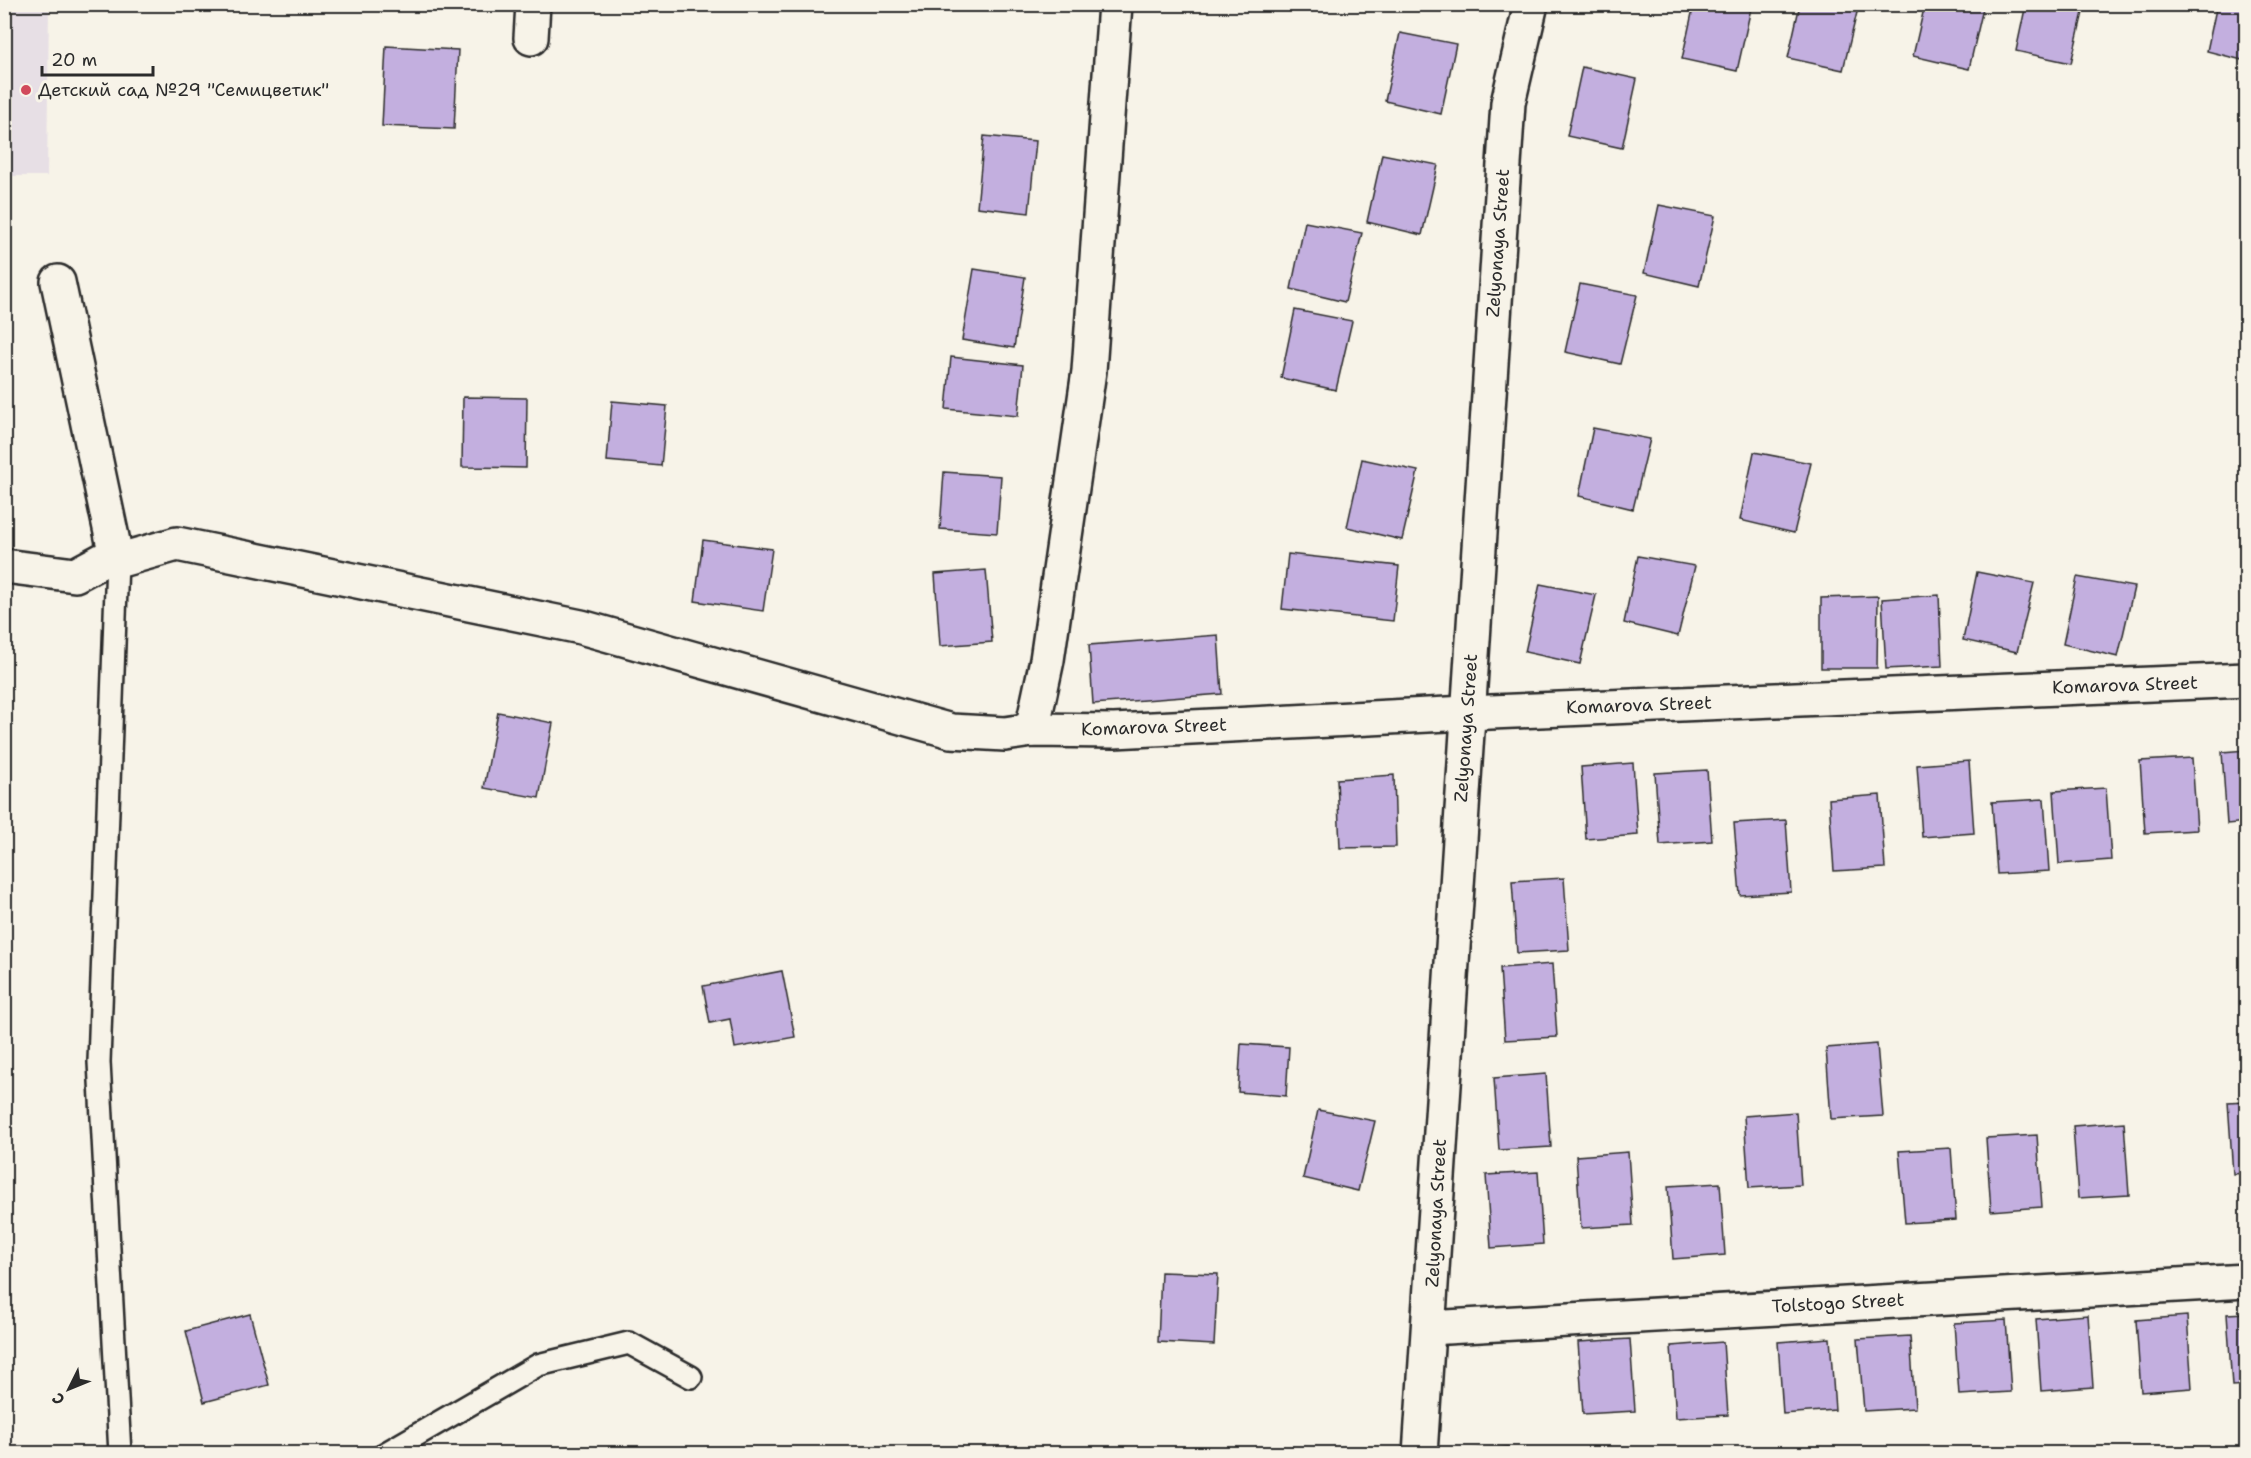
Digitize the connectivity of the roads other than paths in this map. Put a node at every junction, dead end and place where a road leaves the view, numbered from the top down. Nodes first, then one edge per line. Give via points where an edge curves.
1 (533, 4) edge
2 (1115, 4) edge
3 (1531, 4) edge
4 (531, 38) dead end
5 (58, 282) dead end
6 (117, 561) junction
7 (4, 566) edge
8 (2247, 680) edge
9 (1467, 712) junction
10 (1032, 730) junction
11 (2247, 1281) edge
12 (1429, 1328) junction
13 (691, 1377) dead end
14 (120, 1454) edge
15 (384, 1454) edge
16 (1420, 1454) edge

1 - 4 street
2 - 10 street via 1089,371 1047,660
3 - 9 street, Zelyonaya Street via 1508,103
5 - 6 street
6 - 7 street, Komarova Street via 103,560 75,575
6 - 10 street, Komarova Street via 177,544 582,627 951,731 1005,734
6 - 14 lane via 99,1062
8 - 9 street, Komarova Street
9 - 10 street, Komarova Street via 1114,730
9 - 12 street, Zelyonaya Street
11 - 12 street, Tolstogo Street
12 - 16 street, Zelyonaya Street
13 - 15 lane via 629,1343 538,1365

